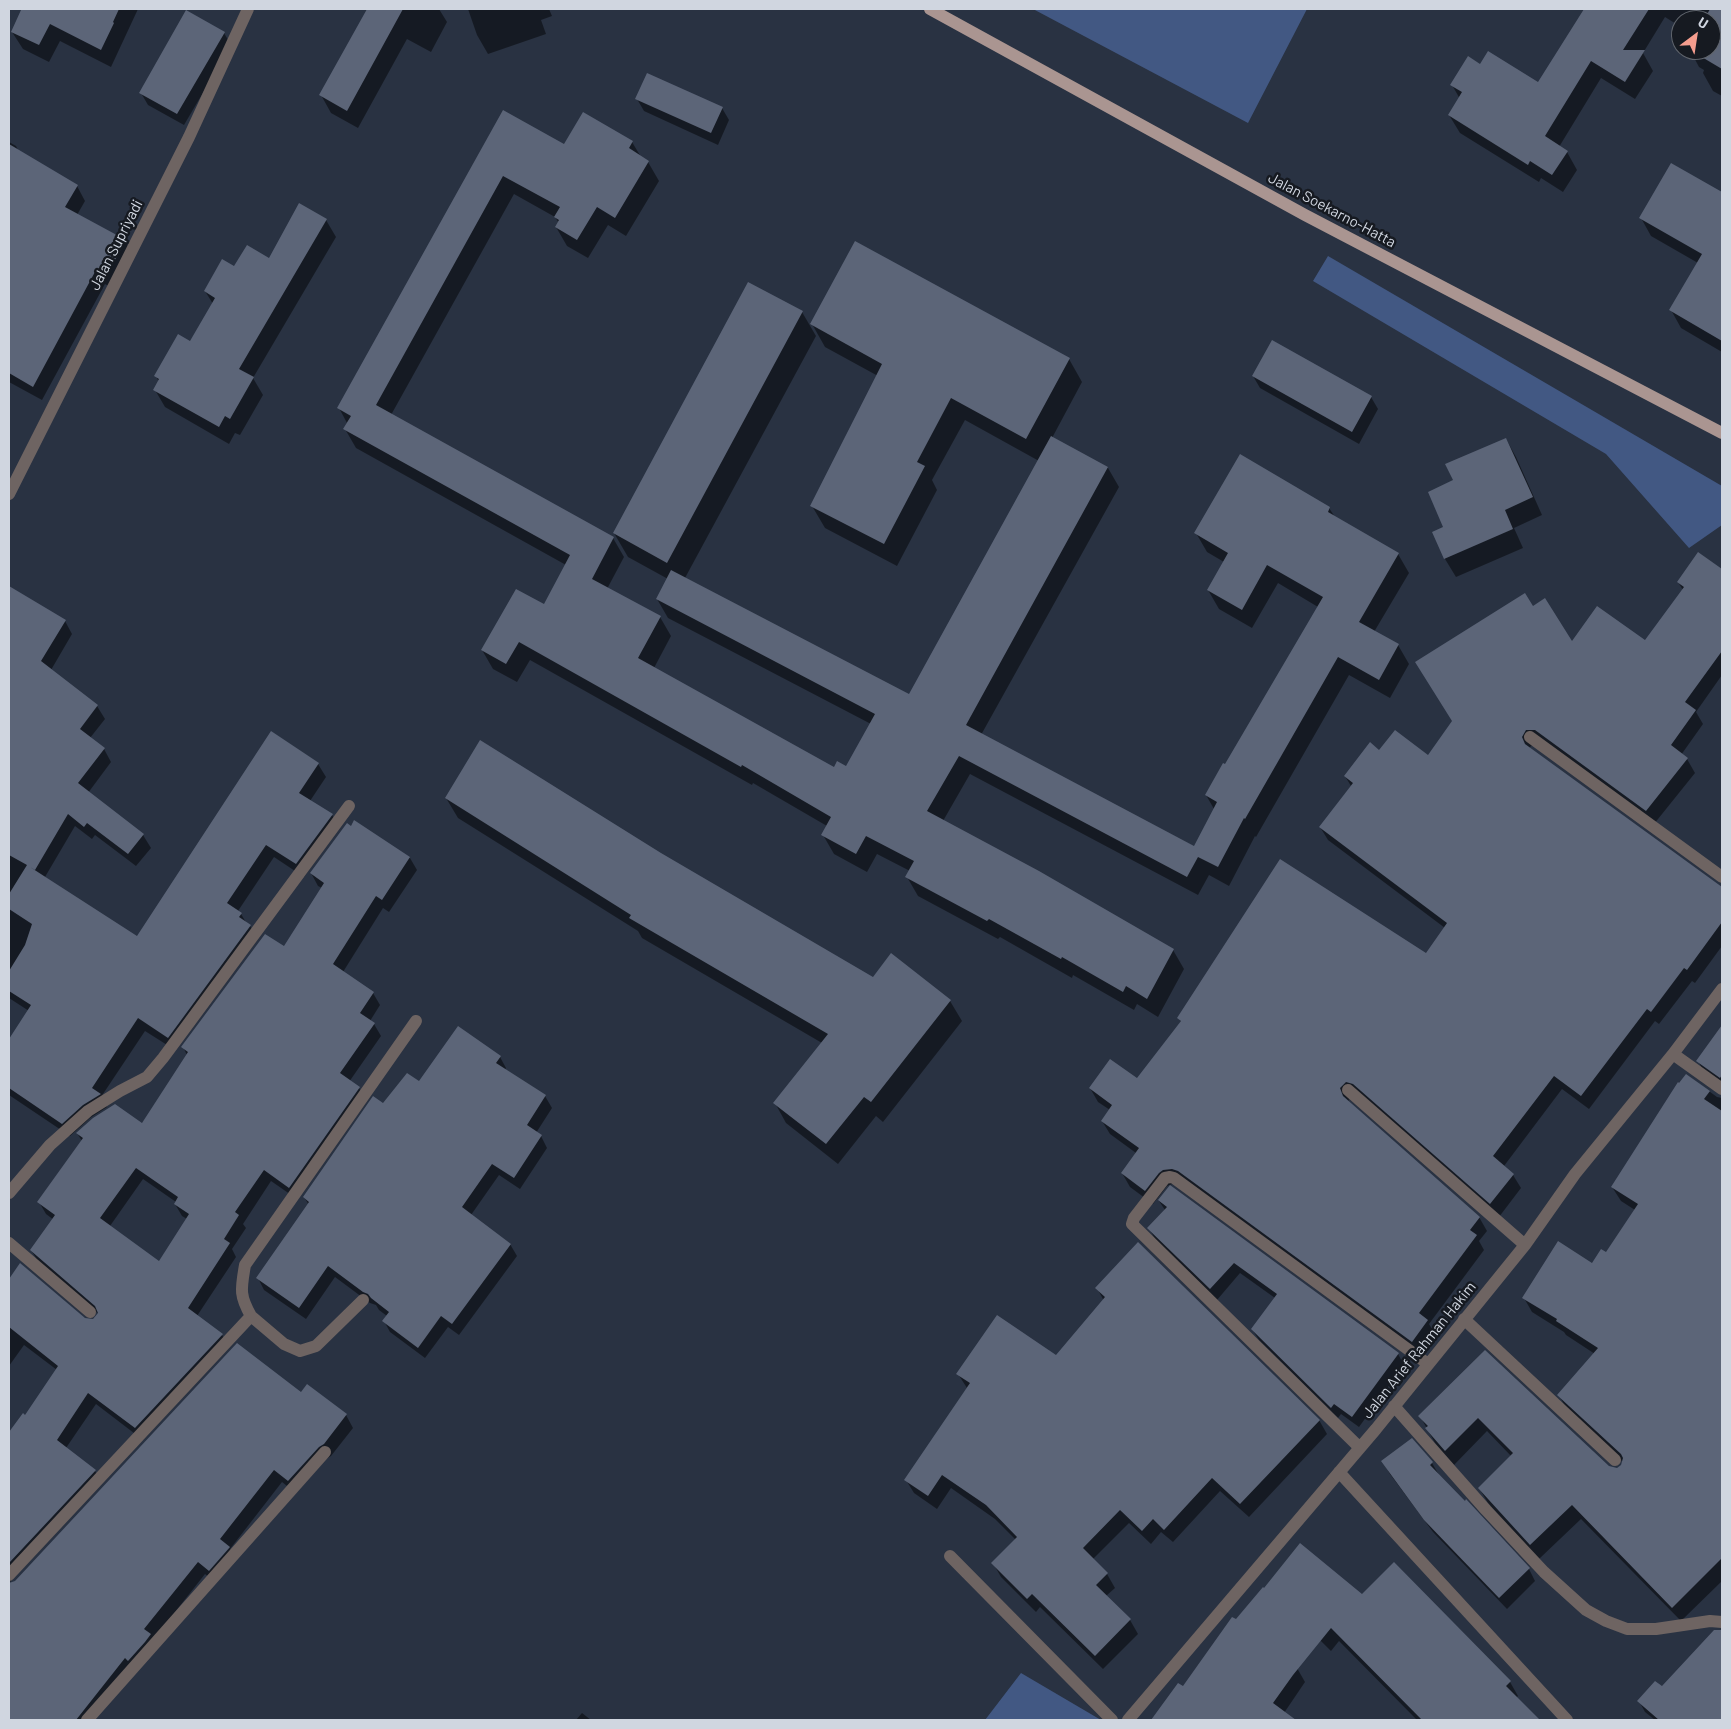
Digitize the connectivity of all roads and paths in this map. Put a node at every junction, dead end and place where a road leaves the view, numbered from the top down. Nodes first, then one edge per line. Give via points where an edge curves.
1 (248, 9) edge
2 (930, 9) edge
3 (1722, 433) edge
4 (9, 494) edge
5 (1530, 737) dead end
6 (349, 806) dead end
7 (1722, 877) edge
8 (1722, 989) edge
9 (416, 1021) dead end
10 (1673, 1054) junction
11 (1722, 1089) edge
12 (1348, 1090) dead end
13 (9, 1193) edge
14 (9, 1243) edge
15 (1525, 1245) junction
16 (363, 1300) dead end
17 (90, 1312) dead end
18 (251, 1316) junction
19 (1464, 1319) junction
20 (1428, 1364) junction
21 (1394, 1406) junction
22 (1360, 1448) junction
23 (325, 1452) dead end
24 (1615, 1460) dead end
25 (1339, 1472) junction
26 (950, 1556) dead end
27 (9, 1575) edge
28 (1722, 1622) edge
29 (87, 1720) edge
30 (1112, 1720) edge
31 (1128, 1720) edge
32 (1567, 1720) edge

1 - 4 street, Jalan Supriyadi via 189,137
2 - 3 main road, Jalan Soekarno-Hatta via 1305,215
5 - 7 street
6 - 13 street via 152,1071 88,1111 50,1145
8 - 10 street, Jalan Arief Rahman Hakim
9 - 18 street via 245,1265 242,1301
10 - 11 street
10 - 15 street, Jalan Arief Rahman Hakim via 1575,1174
12 - 15 street
14 - 17 street
15 - 19 street, Jalan Arief Rahman Hakim
16 - 18 street via 316,1346 300,1351 284,1344
18 - 27 street
19 - 20 street, Jalan Arief Rahman Hakim
19 - 24 street
20 - 21 street, Jalan Arief Rahman Hakim
20 - 22 street via 1174,1178 1164,1178 1132,1224
21 - 22 street, Jalan Arief Rahman Hakim
21 - 28 street via 1492,1517 1544,1572 1586,1610 1627,1629
22 - 25 street, Jalan Arief Rahman Hakim
23 - 29 street
25 - 31 street, Jalan Arief Rahman Hakim
25 - 32 street
26 - 30 street

